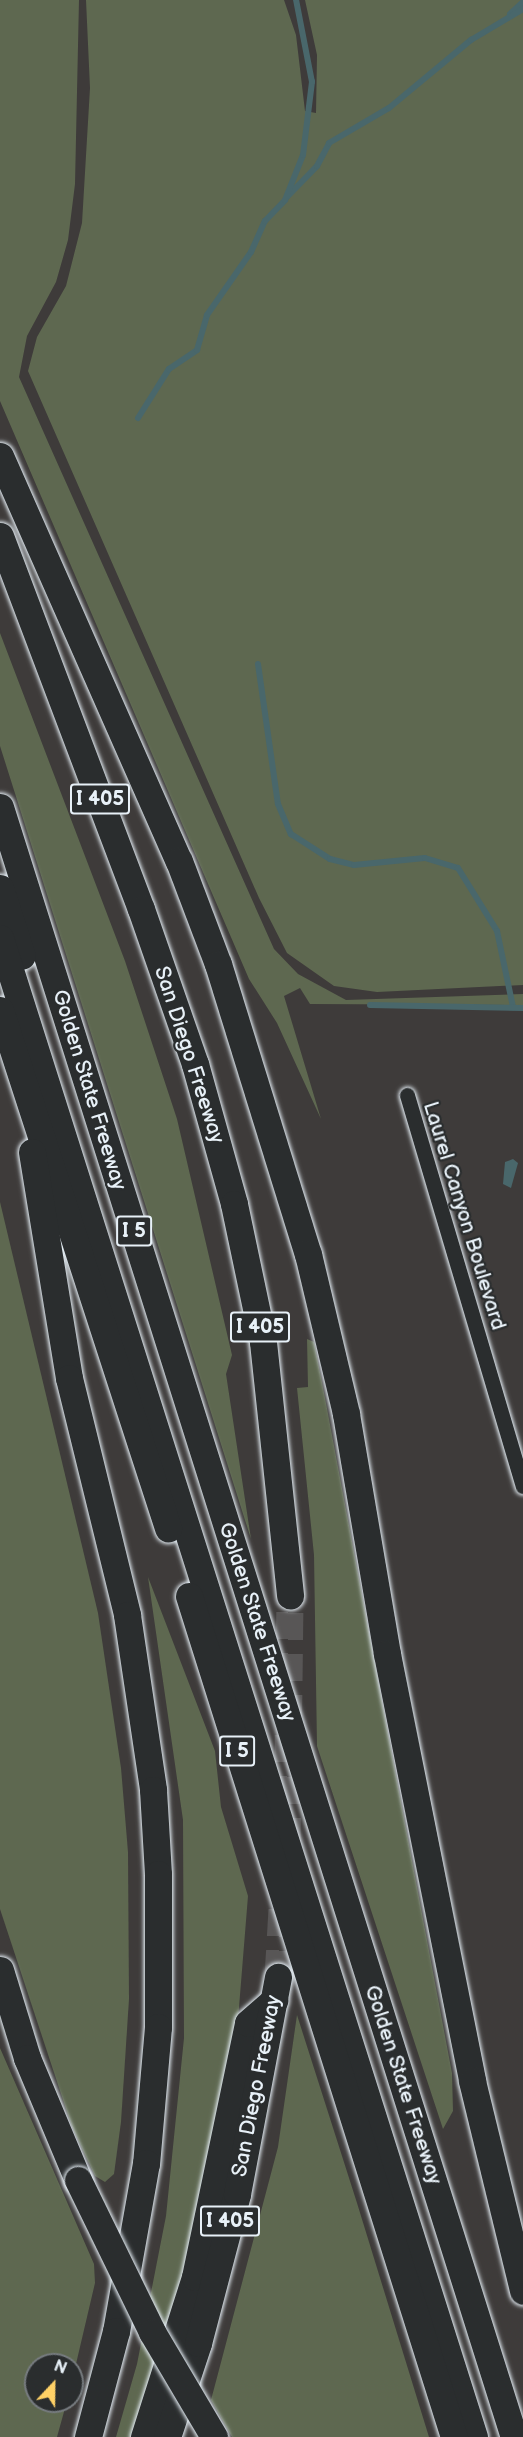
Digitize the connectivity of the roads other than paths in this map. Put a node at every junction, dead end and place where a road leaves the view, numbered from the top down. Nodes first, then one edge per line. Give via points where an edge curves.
1 (0, 456) edge
2 (0, 536) edge
3 (0, 807) edge
4 (0, 888) edge
5 (0, 938) edge
6 (0, 1010) edge
7 (17, 1065) junction
8 (406, 1095) dead end
9 (523, 1486) edge
10 (290, 1596) tunnel mouth
11 (267, 1656) junction
12 (0, 1970) edge
13 (523, 2291) edge
14 (88, 2437) edge
15 (144, 2437) edge
16 (167, 2437) edge
17 (214, 2437) edge
18 (454, 2437) edge
19 (474, 2437) edge
20 (514, 2437) edge

1 - 13 highway via 179,861 218,964 308,1254 346,1414 467,2058
2 - 10 highway, San Diego Freeway / I 405 via 145,920 195,1064 234,1204 263,1342
3 - 11 highway, Golden State Freeway / I 5
4 - 11 highway via 233,1627
5 - 19 highway
6 - 7 highway, I 5
7 - 14 highway via 69,1378 141,1696 158,1874 158,2027 146,2163 116,2331
7 - 18 highway, I 5
8 - 9 street, Laurel Canyon Boulevard
11 - 20 highway, Golden State Freeway / I 5
12 - 17 highway, bridge via 27,2058 78,2180 152,2332
15 - 16 highway, San Diego Freeway / I 405 via 195,2277 248,2023 276,1989 234,2205

